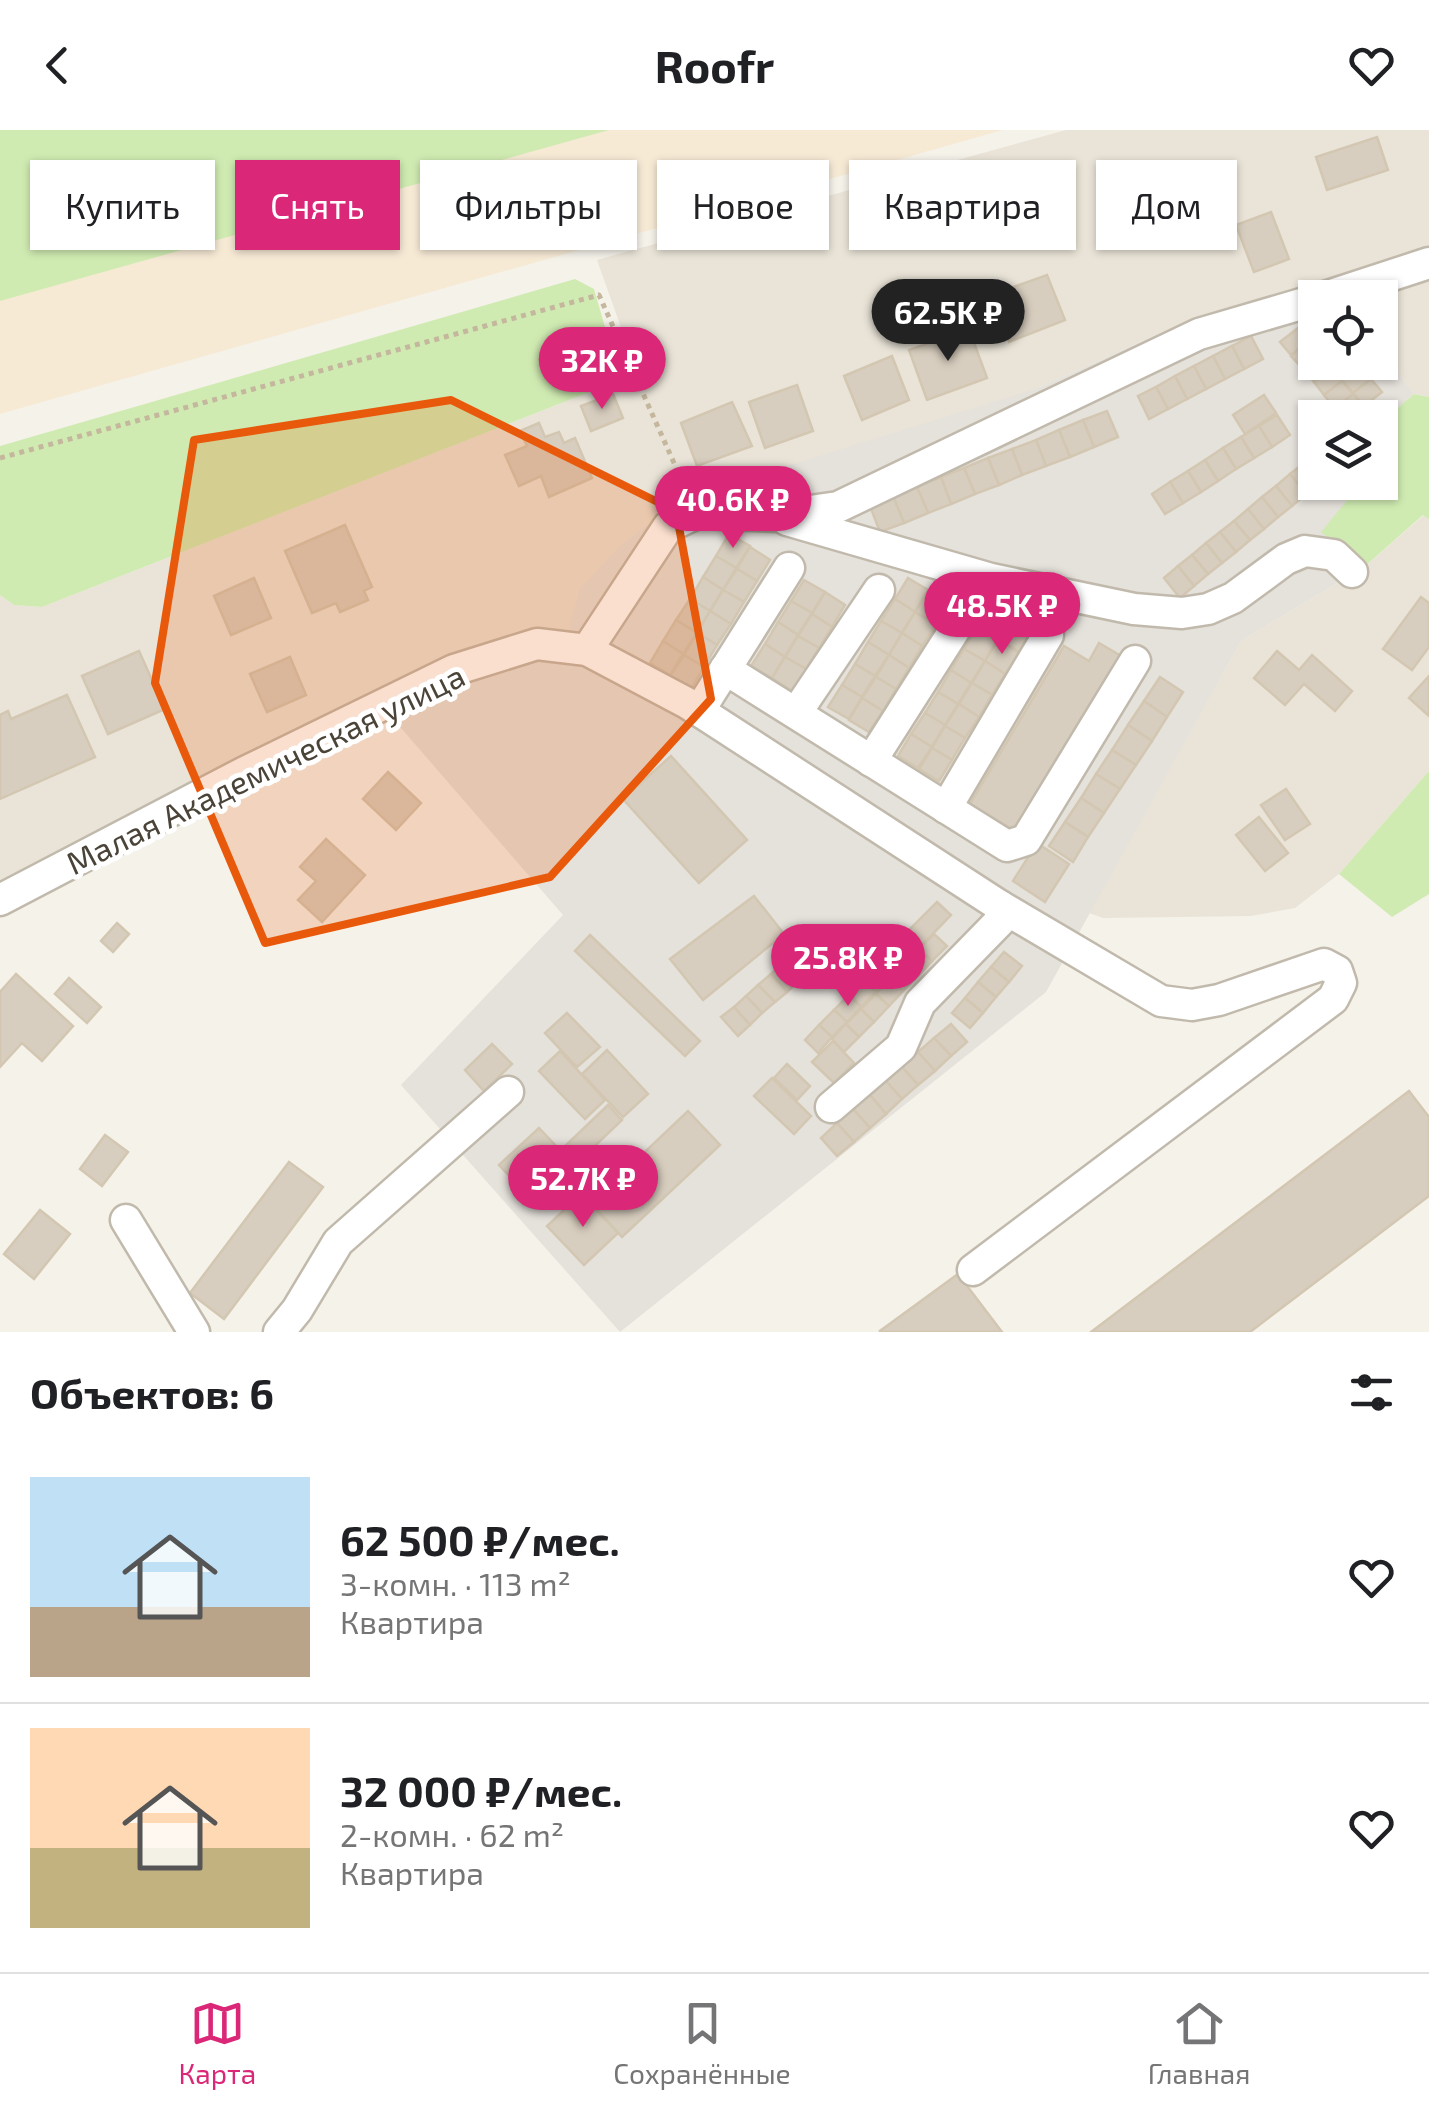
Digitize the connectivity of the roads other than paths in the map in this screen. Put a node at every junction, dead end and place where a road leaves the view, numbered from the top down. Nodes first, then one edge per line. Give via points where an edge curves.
1 (1429, 263) edge
2 (1377, 280) edge
3 (1298, 305) edge
4 (774, 516) junction
5 (789, 568) dead end
6 (1352, 572) dead end
7 (879, 590) dead end
8 (964, 615) dead end
9 (1048, 635) dead end
10 (587, 650) junction
11 (1135, 662) dead end
12 (726, 669) junction
13 (699, 710) junction
14 (796, 713) junction
15 (871, 761) junction
16 (946, 808) junction
17 (0, 900) edge
18 (1000, 906) junction
19 (508, 1092) dead end
20 (831, 1107) dead end
21 (126, 1220) dead end
22 (973, 1270) dead end
23 (194, 1332) edge
24 (279, 1332) edge

1 - 2 street
3 - 4 street via 1200,334 838,508
4 - 6 street via 990,579 1134,609 1208,609 1305,551 1334,556
4 - 10 street via 697,512 668,527
5 - 12 street
7 - 14 street
8 - 15 street
9 - 16 street
10 - 13 street, Малая Академическая улица
10 - 17 street, Малая Академическая улица via 536,644 454,670
11 - 16 street via 1026,840 1006,846
12 - 13 street
12 - 14 street
13 - 18 street, Малая Академическая улица
14 - 15 street
15 - 16 street
18 - 20 street via 1000,921 920,1003 902,1046
18 - 22 street, Малая Академическая улица via 1161,1001 1192,1006 1219,1000 1324,964 1338,971 1342,983 1333,1000
19 - 24 street via 338,1242
21 - 23 street

